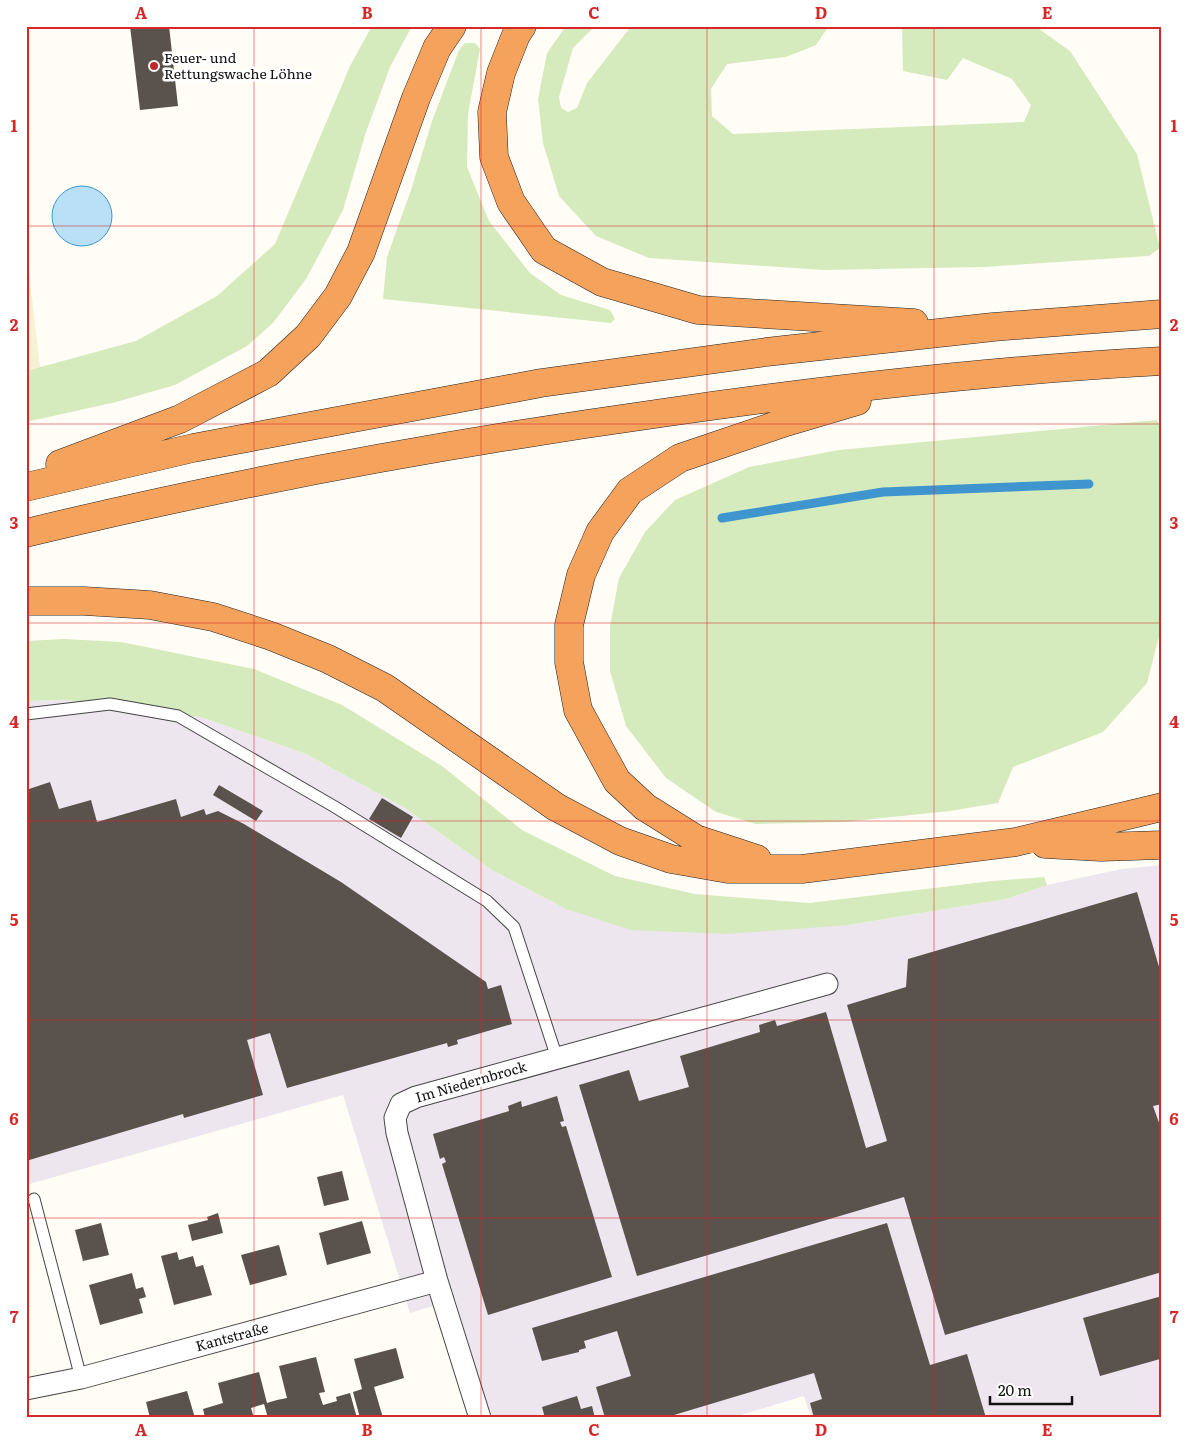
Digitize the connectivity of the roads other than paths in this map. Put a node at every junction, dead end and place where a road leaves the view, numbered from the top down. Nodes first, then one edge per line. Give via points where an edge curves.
1 (452, 26) edge
2 (522, 26) edge
3 (1162, 314) edge
4 (993, 327) junction
5 (1162, 360) edge
6 (927, 379) junction
7 (26, 476) edge
8 (26, 486) edge
9 (26, 533) edge
10 (26, 601) edge
11 (26, 714) edge
12 (1162, 808) edge
13 (1016, 842) junction
14 (1162, 845) edge
15 (802, 869) junction
16 (828, 984) dead end
17 (557, 1058) junction
18 (34, 1199) dead end
19 (437, 1281) junction
20 (81, 1378) junction
21 (26, 1389) edge
22 (480, 1418) edge

1 - 7 highway via 437,48 416,98 361,252 338,296 308,336 268,373 180,419
2 - 4 highway via 501,73 492,112 494,157 512,202 544,250 602,282 698,310
3 - 4 highway
4 - 8 highway via 766,352 541,383 193,448
5 - 6 highway
6 - 9 highway via 738,402 513,435 332,467
6 - 15 highway via 680,458 630,491 600,532 581,575 569,625 569,662 578,710 616,781 645,807 696,839 749,858
10 - 15 highway via 150,605 214,617 271,636 328,659 385,688 556,807 620,841 671,859 728,869
11 - 17 lane via 110,704 178,716 335,807 487,901 514,927
12 - 13 highway
13 - 14 highway via 1101,847
13 - 15 highway
16 - 17 street, Im Niedernbrock
17 - 19 street, Im Niedernbrock via 401,1104 395,1118 397,1133
18 - 20 lane
19 - 20 street, Kantstraße
19 - 22 street, Im Niedernbrock
20 - 21 street, Kantstraße

